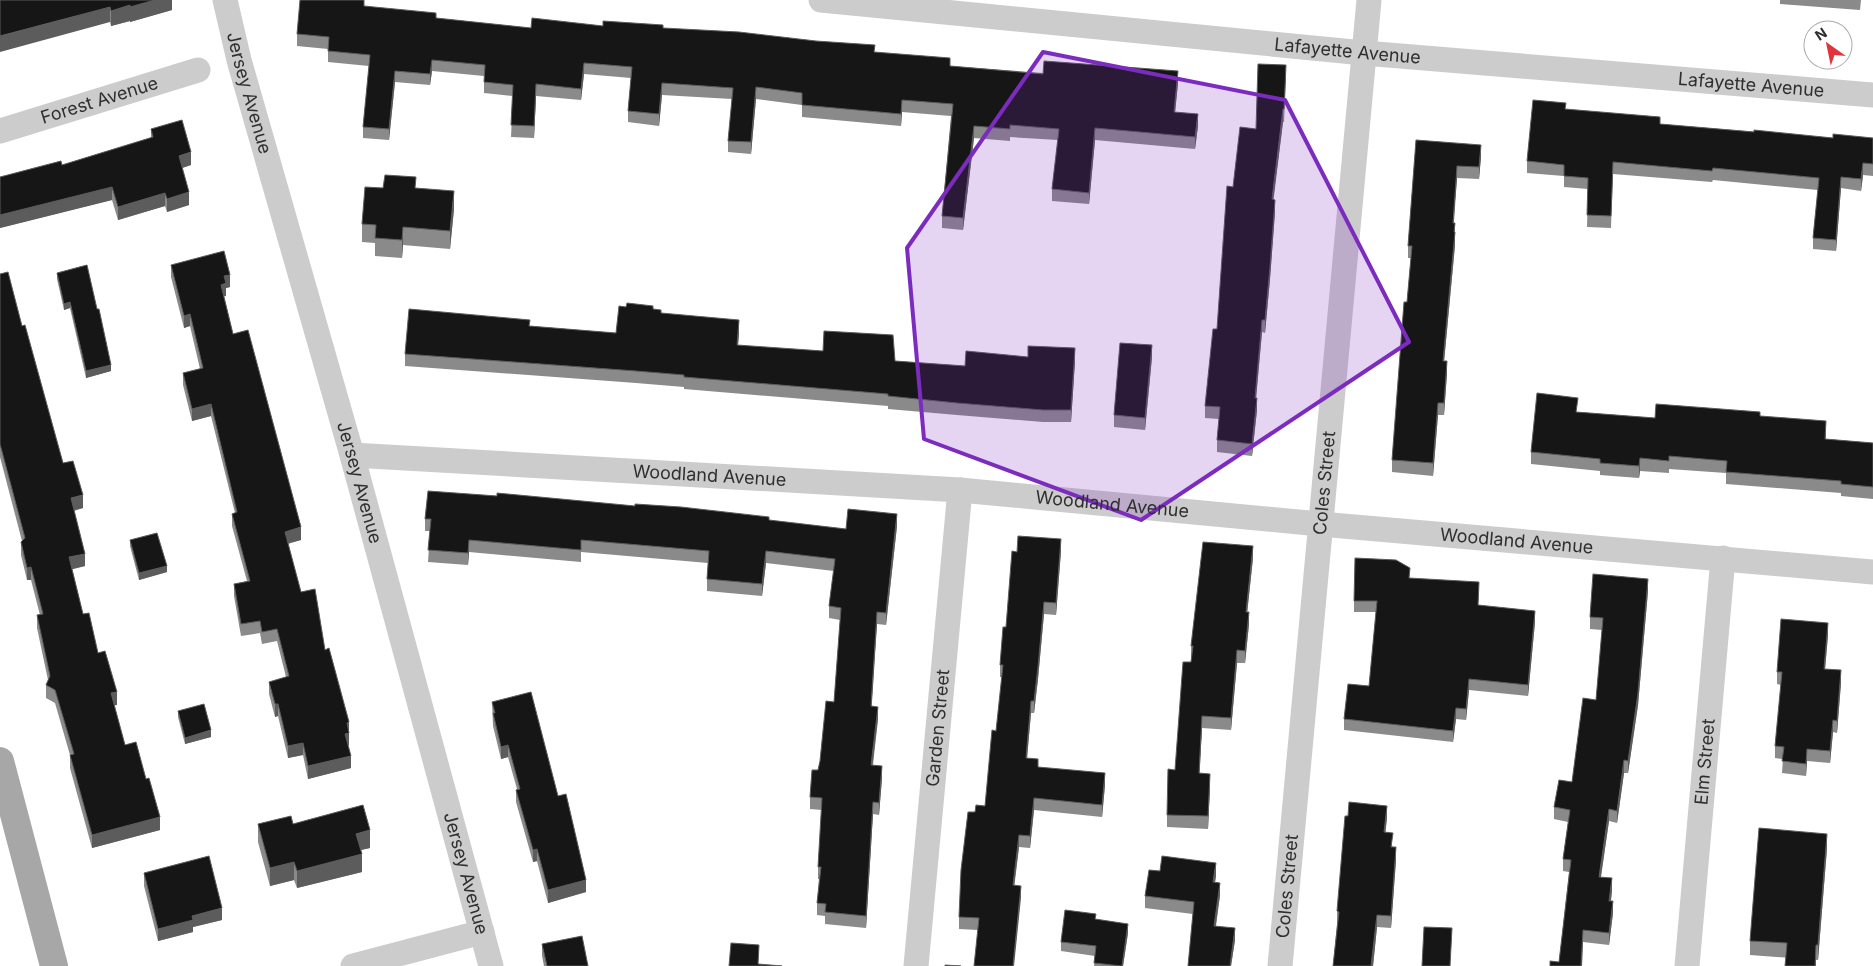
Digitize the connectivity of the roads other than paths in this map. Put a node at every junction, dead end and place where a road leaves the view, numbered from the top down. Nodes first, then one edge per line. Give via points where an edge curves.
1 (225, 0) edge
2 (821, 0) edge
3 (1369, 0) edge
4 (1364, 53) junction
5 (198, 70) dead end
6 (1873, 95) edge
7 (0, 131) edge
8 (352, 455) junction
9 (960, 490) junction
10 (1320, 524) junction
11 (1723, 558) junction
12 (1873, 572) edge
13 (0, 762) edge
14 (482, 932) junction
15 (54, 966) edge
16 (353, 966) edge
17 (490, 966) edge
18 (916, 966) edge
19 (1280, 966) edge
20 (1687, 966) edge

1 - 8 street, Jersey Avenue via 239,60
2 - 4 street, Lafayette Avenue
3 - 4 street, Coles Street
4 - 6 street, Lafayette Avenue
4 - 10 street, Coles Street
5 - 7 street, Forest Avenue
8 - 9 street, Woodland Avenue
8 - 14 street, Jersey Avenue
9 - 10 street, Woodland Avenue
9 - 18 street, Garden Street
10 - 11 street, Woodland Avenue
10 - 19 street, Coles Street
11 - 12 street, Woodland Avenue
11 - 20 street, Elm Street
13 - 15 main road
14 - 16 street
14 - 17 street, Jersey Avenue

